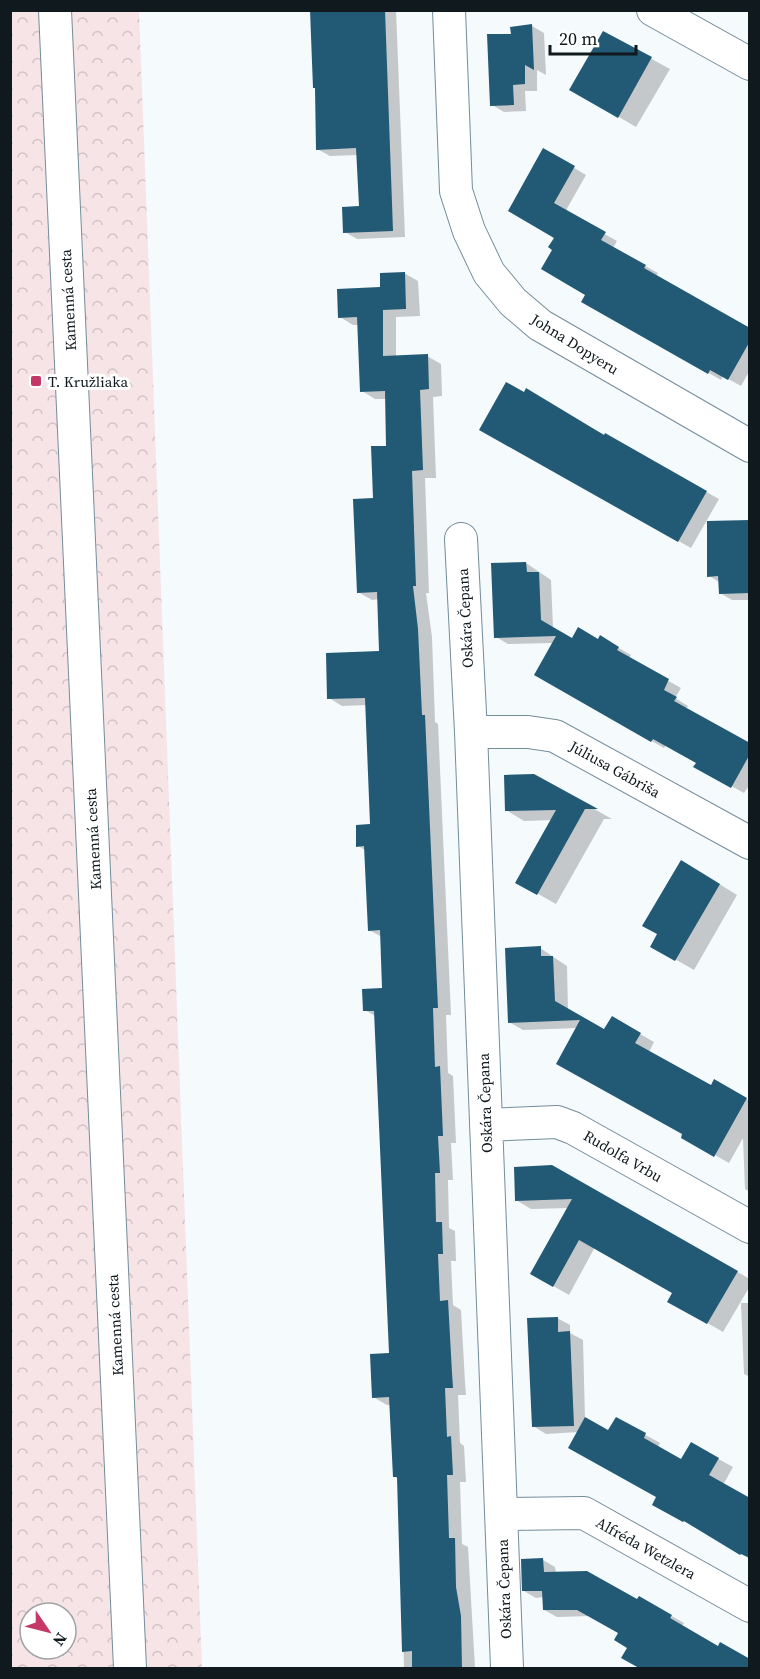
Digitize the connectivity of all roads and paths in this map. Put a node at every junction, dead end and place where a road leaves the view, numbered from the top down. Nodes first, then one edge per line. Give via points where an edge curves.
1 (55, 10) edge
2 (448, 10) edge
3 (653, 10) edge
4 (750, 64) edge
5 (750, 446) edge
6 (461, 538) dead end
7 (471, 732) junction
8 (750, 843) edge
9 (486, 1125) junction
10 (750, 1227) edge
11 (501, 1514) junction
12 (750, 1606) edge
13 (130, 1668) edge
14 (507, 1668) edge

1 - 13 street, Kamenná cesta
2 - 5 street, Johna Dopyeru via 456,191 489,273 513,302 540,325
3 - 4 street
6 - 7 street, Oskára Čepana
7 - 8 street, Júliusa Gábriša via 555,736
7 - 9 street, Oskára Čepana
9 - 10 street, Rudolfa Vrbu via 557,1122 573,1128
9 - 11 street, Oskára Čepana
11 - 12 street, Alfréda Wetzlera via 584,1513
11 - 14 street, Oskára Čepana

